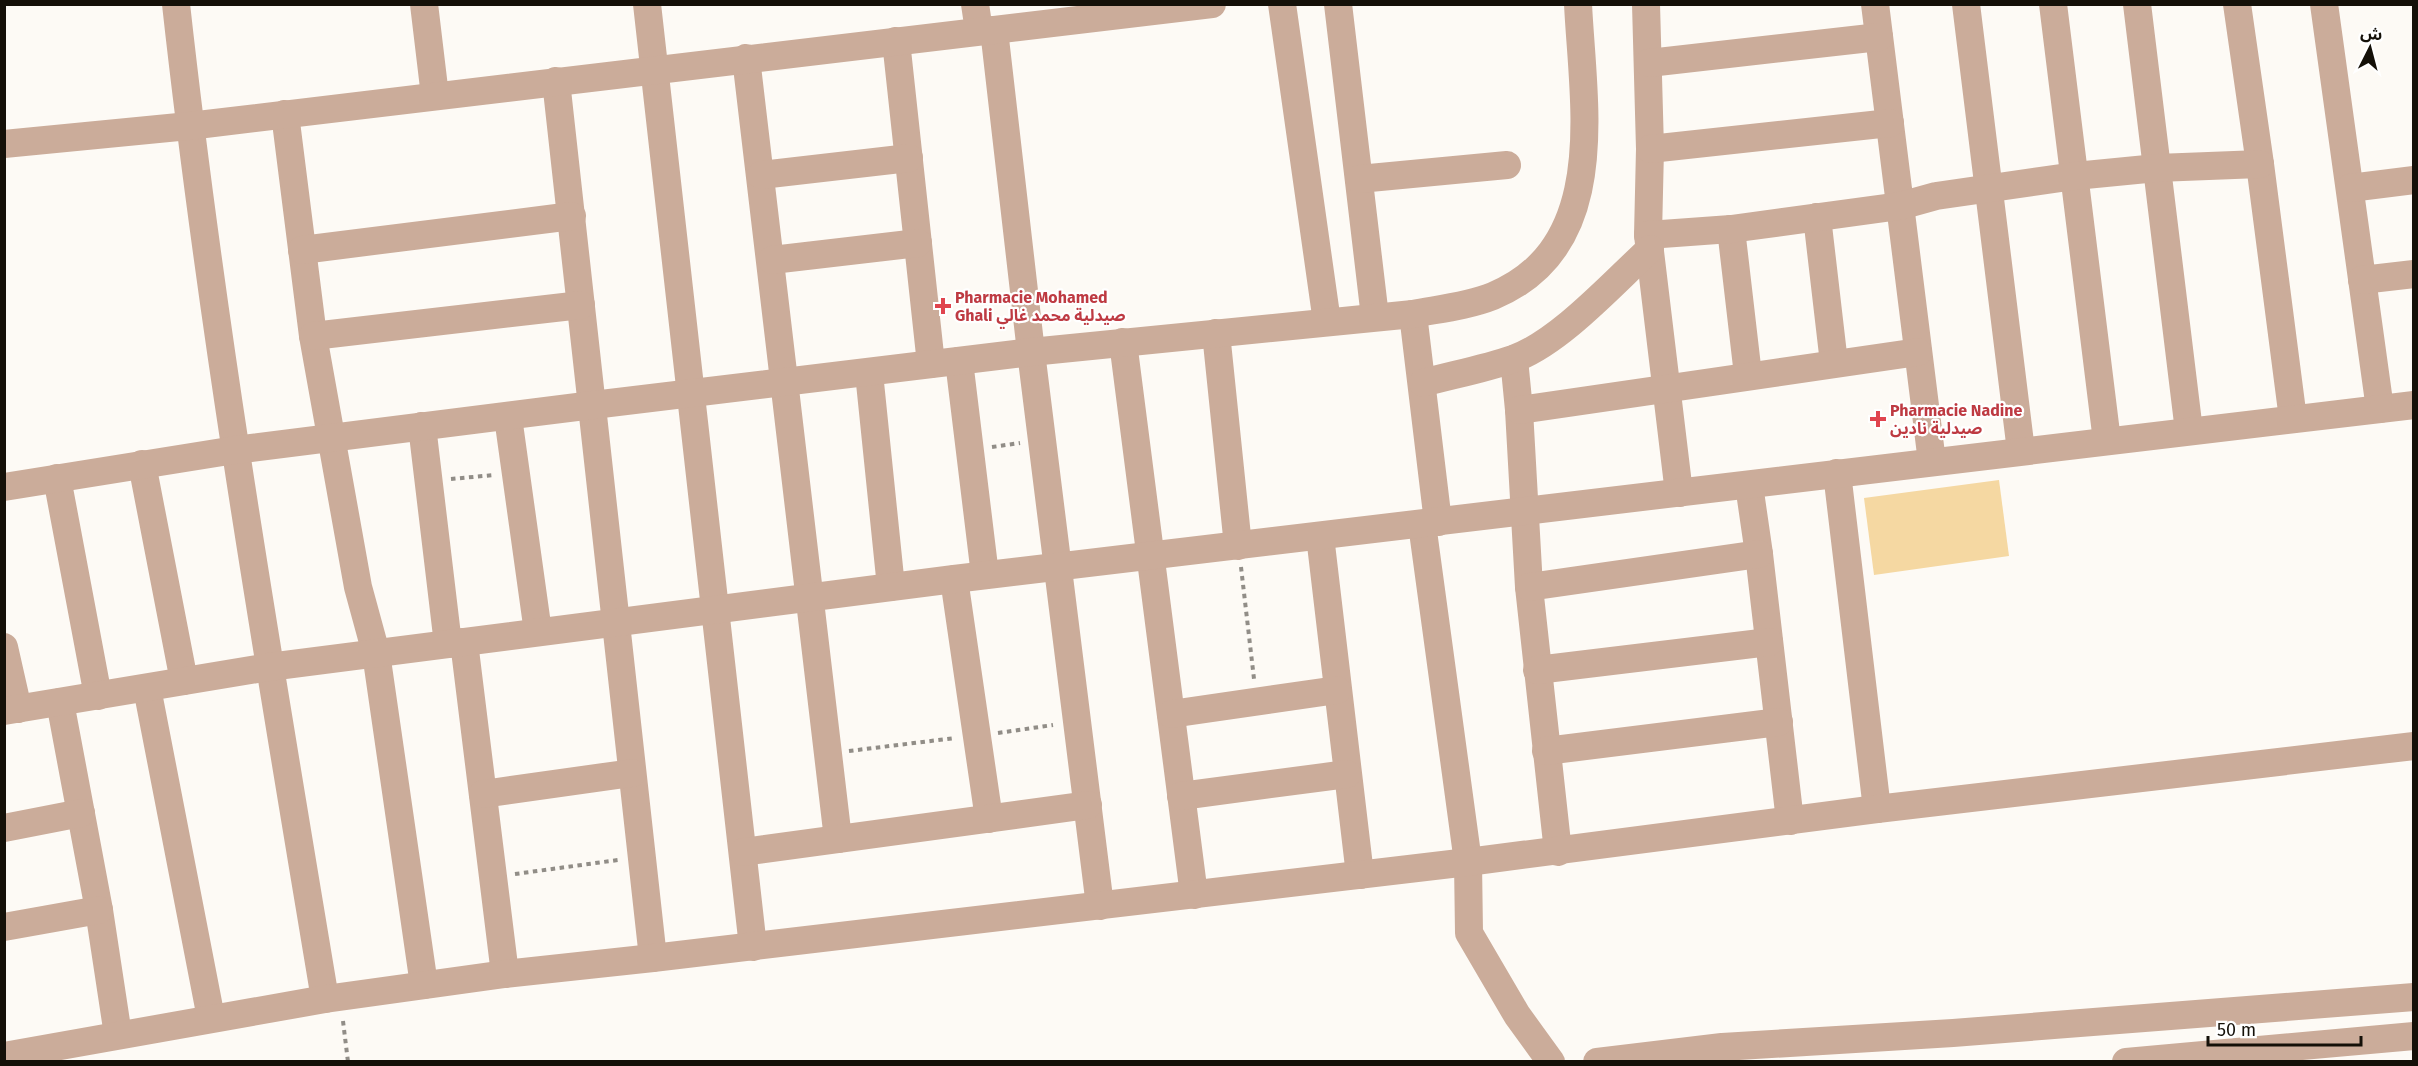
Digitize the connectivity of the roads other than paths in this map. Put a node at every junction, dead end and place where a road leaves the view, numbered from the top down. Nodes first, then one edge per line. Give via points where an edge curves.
1 (176, 4) edge
2 (424, 4) edge
3 (646, 4) edge
4 (1212, 4) edge
5 (1282, 4) edge
6 (1338, 4) edge
7 (1578, 4) edge
8 (1646, 4) edge
9 (1875, 4) edge
10 (1966, 4) edge
11 (2053, 4) edge
12 (2137, 4) edge
13 (2237, 4) edge
14 (2324, 4) edge
15 (1090, 11) edge
16 (983, 22) edge
17 (1879, 37) junction
18 (896, 41) junction
19 (746, 58) junction
20 (1649, 63) junction
21 (652, 69) junction
22 (556, 81) junction
23 (435, 96) junction
24 (285, 114) junction
25 (1890, 123) junction
26 (189, 126) junction
27 (4, 144) edge
28 (1650, 149) junction
29 (909, 158) junction
30 (2260, 164) junction
31 (1508, 165) dead end
32 (2157, 168) junction
33 (761, 175) junction
34 (2075, 176) junction
35 (1359, 179) junction
36 (2414, 180) edge
37 (1990, 188) junction
38 (2350, 188) junction
39 (1900, 206) junction
40 (572, 216) junction
41 (1816, 217) junction
42 (1731, 229) junction
43 (1649, 242) junction
44 (918, 243) junction
45 (302, 250) junction
46 (772, 260) junction
47 (2414, 274) edge
48 (2362, 280) junction
49 (581, 305) junction
50 (1413, 314) junction
51 (1375, 317) junction
52 (1327, 322) junction
53 (1216, 333) junction
54 (313, 336) junction
55 (1123, 342) junction
56 (1031, 352) junction
57 (1918, 352) junction
58 (1514, 359) junction
59 (959, 361) junction
60 (1834, 363) junction
61 (931, 364) junction
62 (869, 373) junction
63 (1748, 375) junction
64 (784, 382) junction
65 (1423, 383) junction
66 (1666, 387) junction
67 (690, 394) junction
68 (593, 405) junction
69 (2414, 405) edge
70 (2380, 408) junction
71 (1519, 410) junction
72 (508, 417) junction
73 (2293, 419) junction
74 (422, 426) junction
75 (2189, 431) junction
76 (333, 437) junction
77 (2107, 441) junction
78 (235, 450) junction
79 (2021, 451) junction
80 (1932, 462) junction
81 (142, 464) junction
82 (1837, 473) junction
83 (57, 478) junction
84 (1749, 484) junction
85 (4, 487) edge
86 (1679, 493) junction
87 (1525, 512) junction
88 (1430, 523) junction
89 (1320, 536) junction
90 (1238, 546) junction
91 (1759, 554) junction
92 (1150, 556) junction
93 (1058, 566) junction
94 (985, 575) junction
95 (954, 579) junction
96 (891, 587) junction
97 (1529, 587) junction
98 (809, 598) junction
99 (715, 610) junction
100 (615, 622) junction
101 (538, 632) junction
102 (1769, 642) junction
103 (456, 643) junction
104 (4, 647) edge
105 (376, 653) junction
106 (269, 667) junction
107 (1537, 670) junction
108 (184, 681) junction
109 (147, 688) junction
110 (1337, 690) junction
111 (98, 696) junction
112 (60, 702) junction
113 (11, 710) edge
114 (1171, 714) junction
115 (1779, 722) junction
116 (2414, 746) edge
117 (1546, 751) junction
118 (632, 773) junction
119 (1347, 774) junction
120 (483, 794) junction
121 (1181, 795) junction
122 (1088, 805) junction
123 (1876, 809) junction
124 (81, 813) junction
125 (989, 819) junction
126 (1790, 821) junction
127 (4, 828) edge
128 (838, 839) junction
129 (742, 852) junction
130 (1558, 852) junction
131 (1468, 862) junction
132 (1360, 875) junction
133 (1194, 895) junction
134 (1100, 906) junction
135 (99, 910) junction
136 (4, 927) edge
137 (753, 947) junction
138 (653, 958) junction
139 (505, 974) junction
140 (424, 985) junction
141 (333, 997) junction
142 (2414, 997) edge
143 (212, 1018) junction
144 (118, 1035) junction
145 (2414, 1036) edge
146 (4, 1056) edge
147 (1551, 1062) edge
148 (1597, 1062) edge
149 (2126, 1062) edge

1 - 26 street
2 - 23 street
3 - 21 street
4 - 15 street
5 - 52 street
6 - 35 street
7 - 50 street via 1584,154 1574,211 1560,239 1528,274 1493,296
8 - 20 street
9 - 17 street
10 - 37 street
11 - 34 street
12 - 32 street
13 - 30 street
14 - 38 street
15 - 16 street
16 - 18 street
16 - 56 street
17 - 20 street
17 - 25 street
18 - 19 street
18 - 29 street
19 - 21 street
19 - 33 street
20 - 28 street
21 - 22 street
21 - 67 street
22 - 23 street
22 - 40 street
23 - 24 street
24 - 26 street
24 - 45 street
25 - 28 street
25 - 39 street
26 - 27 street
26 - 78 street
28 - 43 street
29 - 33 street
29 - 44 street
30 - 32 street
30 - 73 street
31 - 35 street
32 - 34 street
32 - 75 street
33 - 46 street
34 - 37 street
34 - 77 street
35 - 51 street
36 - 38 street
37 - 39 street
37 - 79 street
38 - 48 street
39 - 41 street
39 - 57 street
40 - 45 street
40 - 49 street
41 - 42 street
41 - 60 street
42 - 43 street
42 - 63 street
43 - 58 street via 1559,332
43 - 66 street
44 - 46 street
44 - 61 street
45 - 54 street
46 - 64 street
47 - 48 street
48 - 70 street
49 - 54 street
49 - 68 street
50 - 51 street
50 - 65 street
51 - 52 street
52 - 53 street
53 - 55 street
53 - 90 street
54 - 76 street
55 - 56 street
55 - 92 street
56 - 59 street
56 - 93 street
57 - 60 street
57 - 80 street
58 - 65 street
58 - 71 street
59 - 61 street
59 - 94 street
60 - 63 street
61 - 62 street
62 - 64 street
62 - 96 street
63 - 66 street
64 - 67 street
64 - 98 street
65 - 88 street
66 - 71 street
66 - 86 street
67 - 68 street
67 - 99 street
68 - 72 street
68 - 100 street
69 - 70 street
70 - 73 street
71 - 87 street
72 - 74 street
72 - 101 street
73 - 75 street
74 - 76 street
74 - 103 street
75 - 77 street
76 - 78 street
76 - 105 street via 358,587
77 - 79 street
78 - 81 street
78 - 106 street
79 - 80 street
80 - 82 street
81 - 83 street
81 - 108 street
82 - 84 street
82 - 123 street
83 - 85 street
83 - 111 street
84 - 86 street
84 - 91 street
86 - 87 street
87 - 88 street
87 - 97 street
88 - 89 street
88 - 131 street
89 - 90 street
89 - 110 street
90 - 92 street
91 - 97 street
91 - 102 street
92 - 93 street
92 - 114 street
93 - 94 street
93 - 122 street
94 - 95 street
95 - 96 street
95 - 125 street
96 - 98 street
97 - 107 street
98 - 99 street
98 - 128 street
99 - 100 street
99 - 129 street
100 - 101 street
100 - 118 street
101 - 103 street
102 - 107 street
102 - 115 street
103 - 105 street
103 - 120 street
104 - 113 street
105 - 106 street
105 - 140 street
106 - 108 street
106 - 141 street
107 - 117 street
108 - 109 street
109 - 111 street
109 - 143 street
110 - 114 street
110 - 119 street
111 - 112 street
112 - 113 street
112 - 124 street
114 - 121 street
115 - 117 street
115 - 126 street
116 - 123 street
117 - 130 street
118 - 120 street
118 - 138 street
119 - 121 street
119 - 132 street
120 - 139 street
121 - 133 street
122 - 125 street
122 - 134 street
123 - 126 street
124 - 127 street
124 - 135 street
125 - 128 street
126 - 130 street
128 - 129 street
129 - 137 street
130 - 131 street
131 - 132 street
131 - 147 street via 1469,933 1517,1015
132 - 133 street
133 - 134 street
134 - 137 street
135 - 136 street
135 - 144 street
137 - 138 street
138 - 139 street
139 - 140 street
140 - 141 street
141 - 143 street
142 - 148 street via 1722,1047
143 - 144 street
144 - 146 street
145 - 149 street

